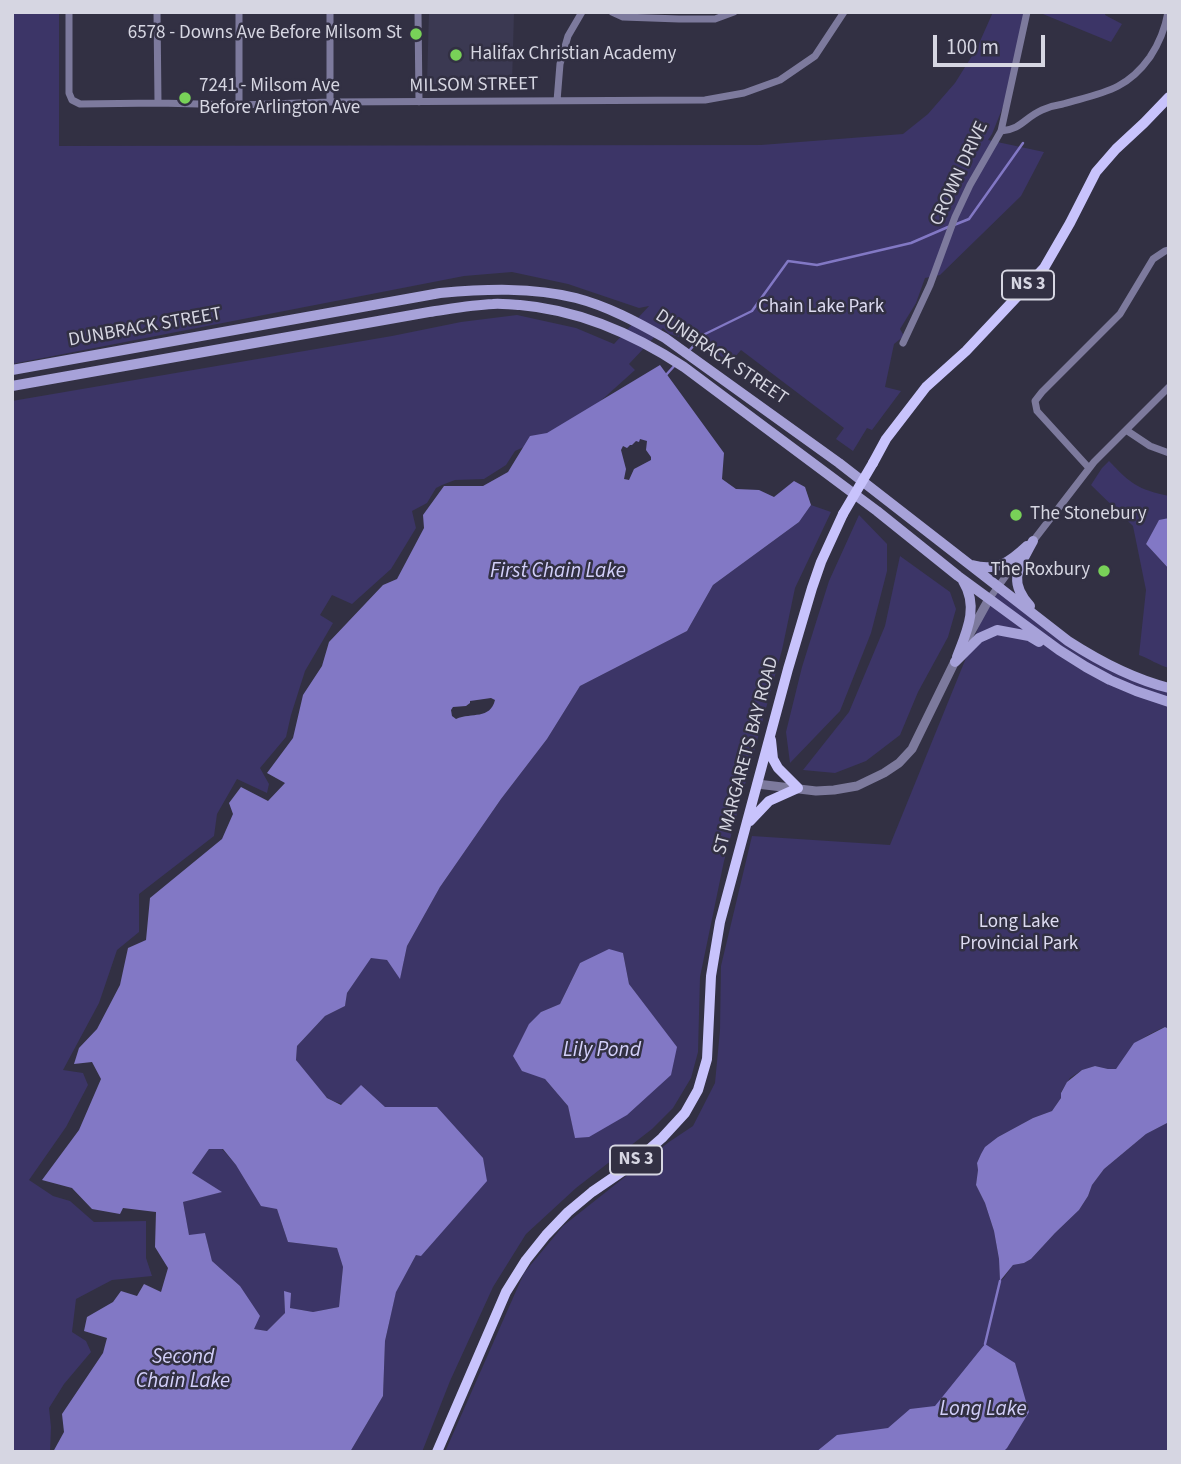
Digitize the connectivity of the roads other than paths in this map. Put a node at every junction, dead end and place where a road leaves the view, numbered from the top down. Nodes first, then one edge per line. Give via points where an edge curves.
1 (69, 12) edge
2 (157, 12) edge
3 (239, 12) edge
4 (330, 12) edge
5 (418, 12) edge
6 (582, 12) edge
7 (612, 12) edge
8 (734, 12) edge
9 (844, 12) edge
10 (1027, 12) edge
11 (1168, 12) edge
12 (1169, 97) edge
13 (557, 101) junction
14 (330, 102) junction
15 (419, 102) junction
16 (158, 103) junction
17 (239, 105) junction
18 (1000, 131) junction
19 (1169, 250) edge
20 (903, 343) dead end
21 (12, 370) edge
22 (12, 386) edge
23 (1169, 387) edge
24 (1126, 430) junction
25 (1169, 453) edge
26 (1089, 468) junction
27 (1033, 541) junction
28 (963, 561) junction
29 (958, 576) junction
30 (997, 586) junction
31 (989, 598) junction
32 (1042, 620) junction
33 (1059, 650) junction
34 (955, 662) junction
35 (1169, 688) edge
36 (1169, 702) edge
37 (770, 735) junction
38 (757, 784) junction
39 (798, 788) junction
40 (746, 829) junction
41 (437, 1452) edge

1 - 16 street, MILSOM STREET via 72,100 80,104
2 - 16 street
3 - 17 street
4 - 14 street
5 - 15 street
6 - 13 street via 568,36 560,64
7 - 8 street via 624,17 715,19
9 - 13 street, MILSOM STREET via 815,56 780,80 744,93 705,100
10 - 18 street, CROWN DRIVE
11 - 18 street via 1161,41 1128,81 1043,109 1014,130
12 - 37 main road, ST MARGARETS BAY ROAD / NS 3, bridge via 1096,173 1044,268 926,387 886,439 821,562
13 - 15 street, MILSOM STREET
14 - 15 street, MILSOM STREET
14 - 17 street, MILSOM STREET
16 - 17 street, MILSOM STREET
18 - 20 street, CROWN DRIVE via 955,217
19 - 26 street via 1153,259 1120,314 1035,401 1037,411
21 - 28 main road, DUNBRACK STREET via 429,295 482,289 575,298 665,338 850,471
22 - 29 main road, DUNBRACK STREET via 429,312 495,304 550,309 594,320 657,350
23 - 24 street
24 - 25 street
24 - 26 street
26 - 27 street
27 - 28 main road via 998,566
27 - 30 street
27 - 32 main road via 1020,565 1017,585
28 - 30 main road, DUNBRACK STREET
29 - 31 main road, DUNBRACK STREET
29 - 34 main road via 969,592 971,614
30 - 31 street
30 - 32 main road, DUNBRACK STREET
31 - 33 main road, DUNBRACK STREET
31 - 34 street
32 - 35 main road, DUNBRACK STREET via 1105,663
33 - 34 main road via 1029,636 997,630 979,638
33 - 36 main road, DUNBRACK STREET via 1110,680
34 - 39 street via 916,742 894,766 846,789
37 - 38 main road, ST MARGARETS BAY ROAD / NS 3
37 - 39 main road via 773,759
38 - 39 street
38 - 40 main road, ST MARGARETS BAY ROAD / NS 3
39 - 40 main road via 769,801
40 - 41 main road, ST MARGARETS BAY ROAD / NS 3 via 720,922 711,976 707,1059 695,1096 662,1138 568,1212 526,1259 506,1292

